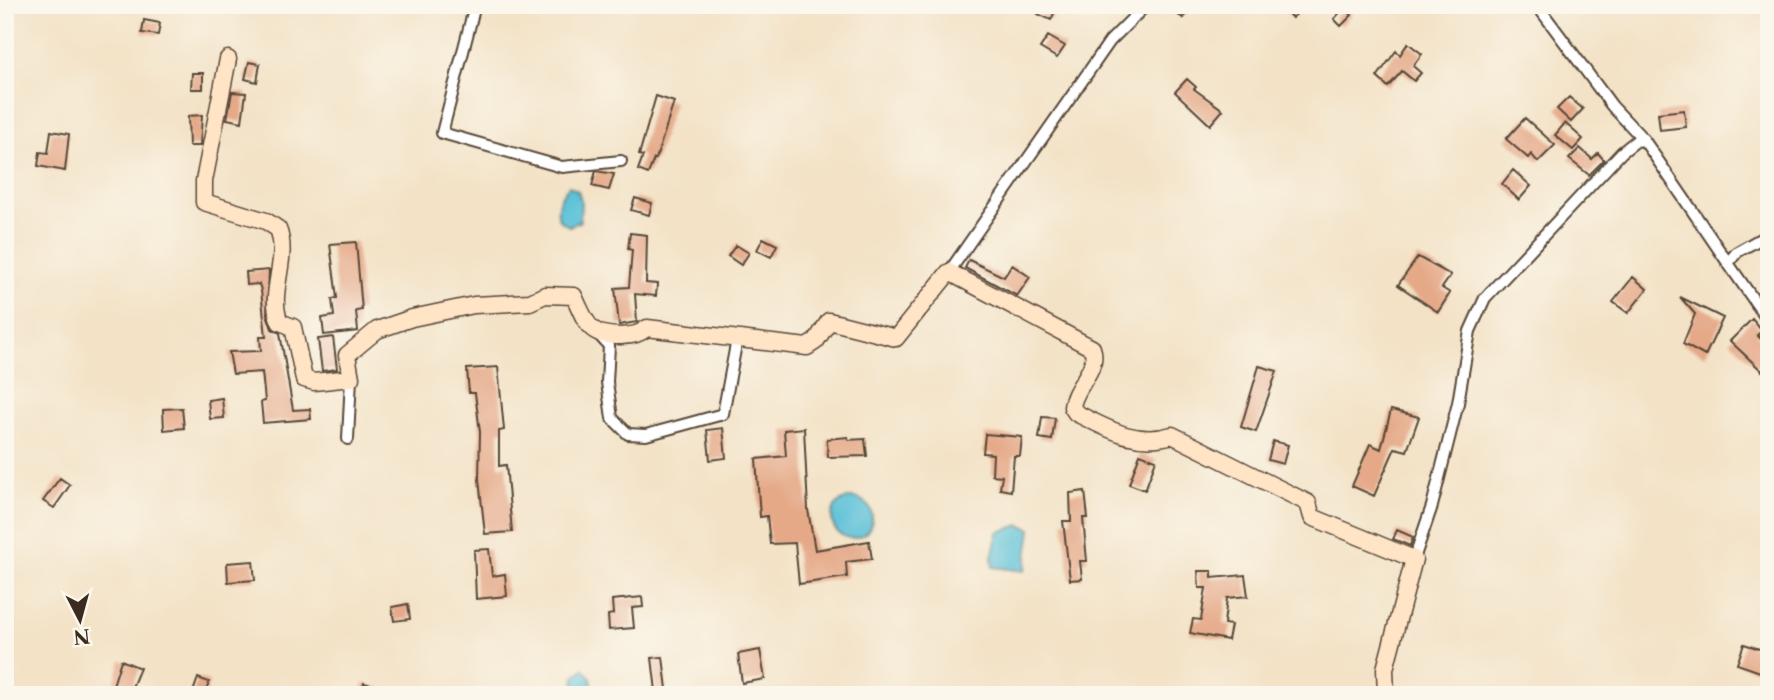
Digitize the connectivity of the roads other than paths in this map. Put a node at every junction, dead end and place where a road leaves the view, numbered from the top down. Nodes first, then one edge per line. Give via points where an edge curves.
1 (475, 5) edge
2 (1146, 5) edge
3 (1537, 5) edge
4 (228, 59) dead end
5 (1644, 140) junction
6 (621, 161) dead end
7 (1769, 233) edge
8 (1728, 262) junction
9 (949, 272) junction
10 (1769, 321) edge
11 (600, 335) junction
12 (737, 339) junction
13 (351, 379) junction
14 (348, 439) dead end
15 (1414, 559) junction
16 (1386, 695) edge

1 - 6 street via 442,133 562,167
2 - 9 street via 1110,41
3 - 5 street via 1612,106
4 - 13 main road via 204,202 278,229 282,247 277,315 280,322 293,327 304,379
5 - 8 street
5 - 15 street via 1622,152 1485,298 1470,331 1458,403
7 - 8 street
8 - 10 street
9 - 12 main road via 896,338 829,321 807,347
9 - 15 main road via 1092,348 1094,362 1073,397 1076,413 1137,440 1172,435 1308,503 1312,517
11 - 12 main road via 638,335 647,328
11 - 12 street via 608,346 612,418 628,434 646,435 723,414
11 - 13 main road via 589,328 574,296 545,295 530,302 474,305 377,330 348,355
13 - 14 street
15 - 16 main road via 1385,669

